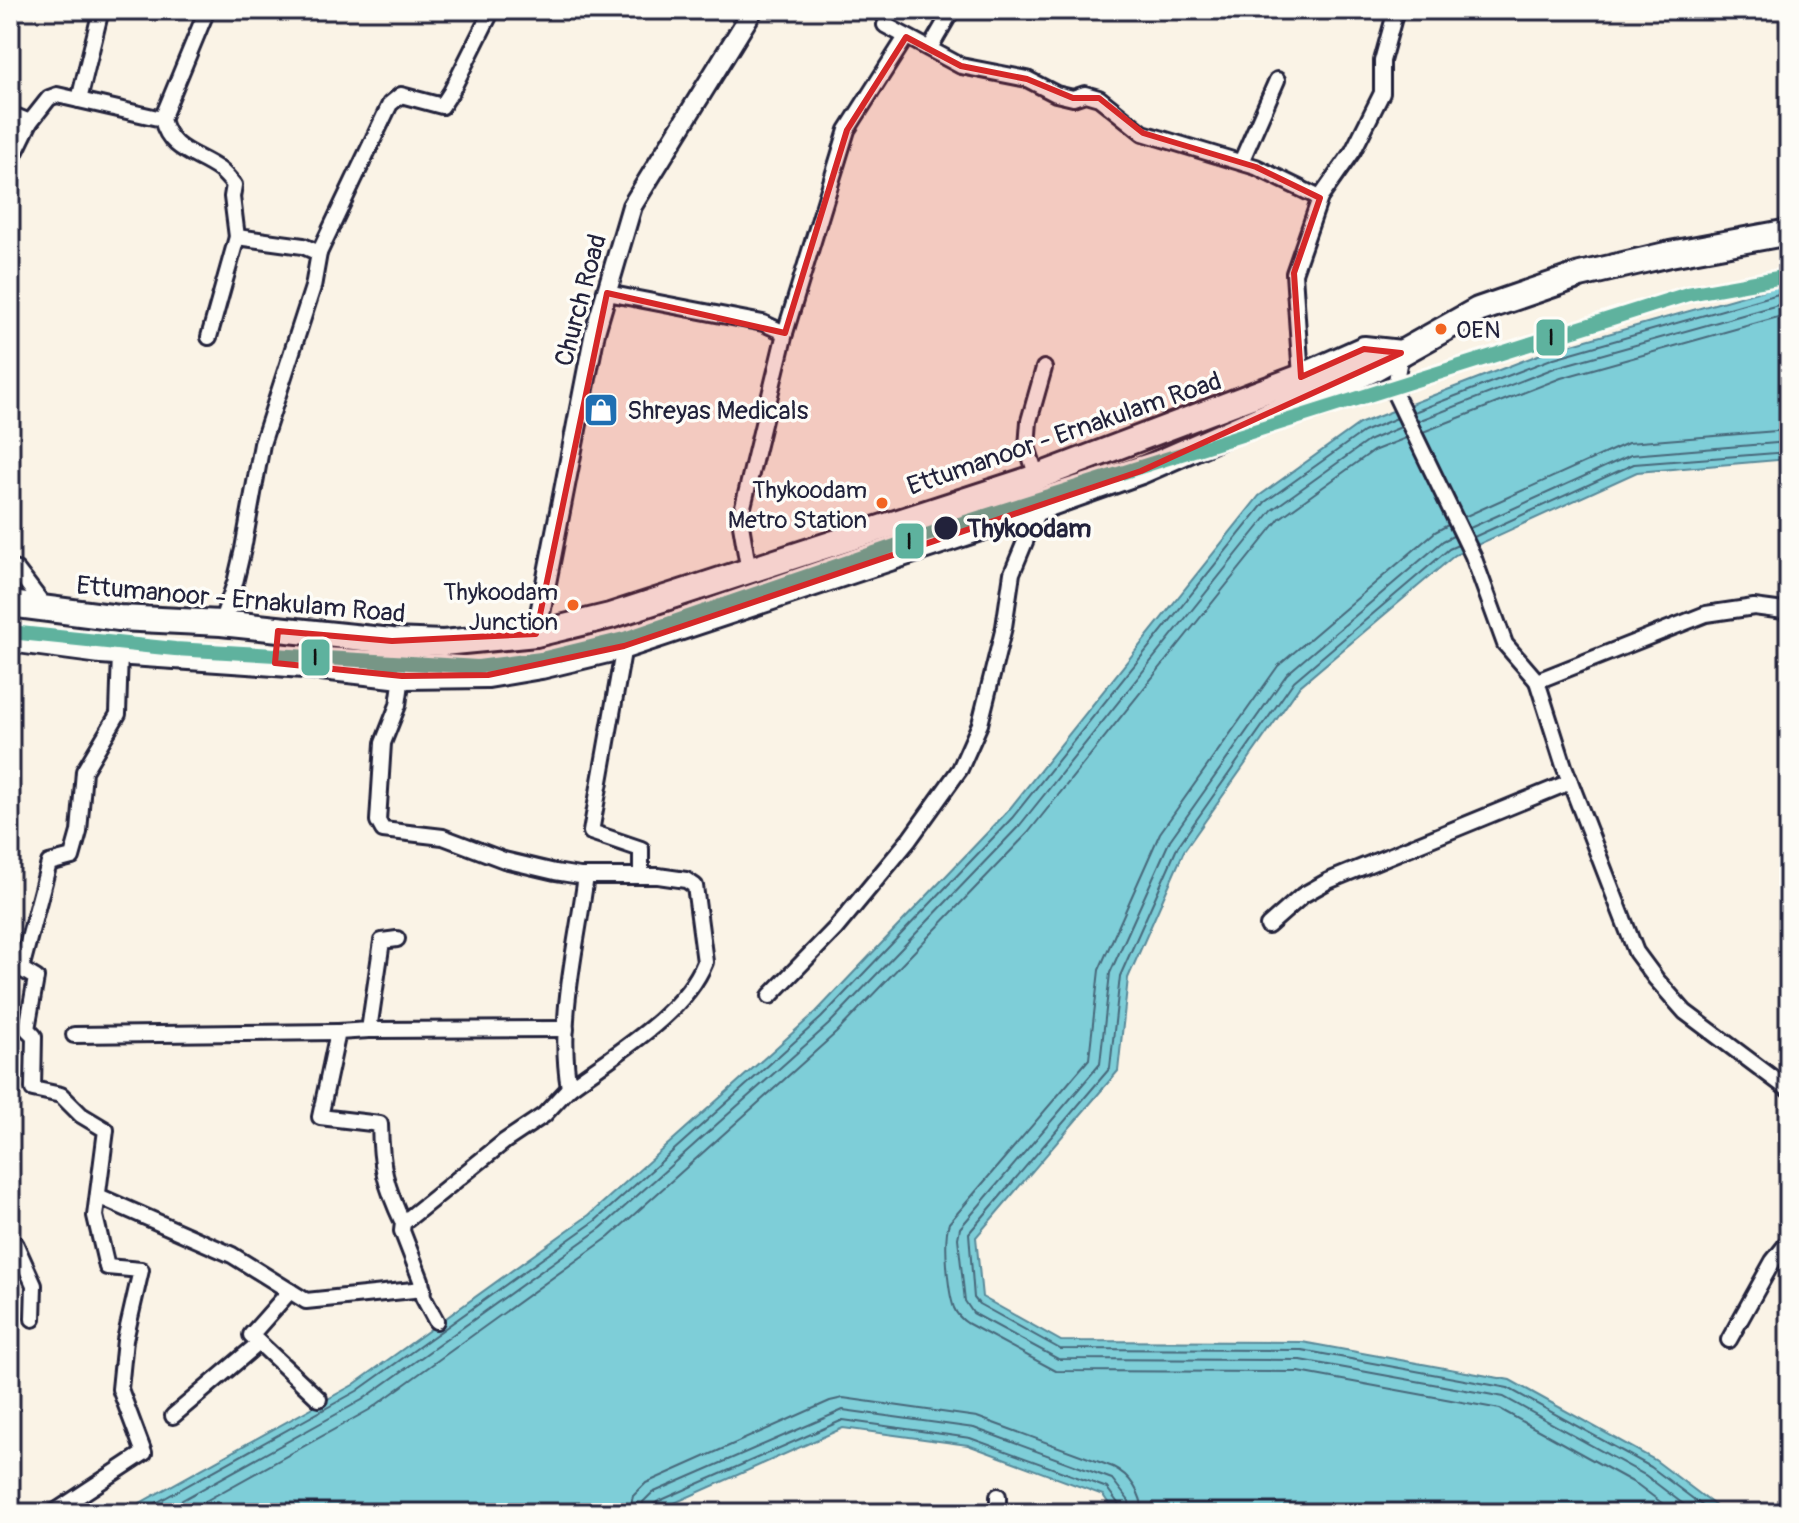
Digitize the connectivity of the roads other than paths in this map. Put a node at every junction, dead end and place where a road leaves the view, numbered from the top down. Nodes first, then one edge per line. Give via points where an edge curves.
1 (101, 10) edge
2 (207, 10) edge
3 (492, 10) edge
4 (753, 10) edge
5 (952, 10) edge
6 (1396, 10) edge
7 (885, 25) dead end
8 (906, 37) junction
9 (930, 48) junction
10 (1277, 80) dead end
11 (79, 100) junction
12 (10, 114) edge
13 (162, 119) junction
14 (30, 122) junction
15 (1241, 162) junction
16 (10, 163) edge
17 (1320, 198) junction
18 (1789, 232) edge
19 (237, 237) junction
20 (319, 253) junction
21 (607, 293) junction
22 (785, 333) junction
23 (209, 337) dead end
24 (1401, 353) junction
25 (1044, 368) dead end
26 (1301, 377) junction
27 (1037, 477) junction
28 (1039, 508) junction
29 (10, 568) edge
30 (749, 572) junction
31 (10, 604) edge
32 (1789, 605) edge
33 (47, 609) junction
34 (221, 623) junction
35 (278, 631) junction
36 (536, 634) junction
37 (10, 639) edge
38 (66, 645) junction
39 (624, 646) junction
40 (10, 649) edge
41 (120, 653) junction
42 (275, 663) junction
43 (402, 676) junction
44 (1537, 681) junction
45 (1570, 782) junction
46 (586, 876) junction
47 (641, 876) junction
48 (1268, 926) dead end
49 (397, 939) dead end
50 (770, 996) dead end
51 (10, 1027) edge
52 (27, 1029) junction
53 (566, 1029) junction
54 (369, 1030) junction
55 (338, 1032) junction
56 (74, 1035) dead end
57 (569, 1088) junction
58 (1789, 1090) edge
59 (98, 1196) junction
60 (403, 1223) junction
61 (1789, 1241) edge
62 (10, 1243) edge
63 (423, 1289) junction
64 (290, 1291) junction
65 (33, 1319) dead end
66 (436, 1321) dead end
67 (1729, 1340) dead end
68 (259, 1343) junction
69 (319, 1399) dead end
70 (173, 1416) dead end
71 (998, 1496) dead end
72 (53, 1513) edge
73 (998, 1513) edge

1 - 11 street
2 - 13 street
3 - 20 street via 442,106 401,95 390,104
4 - 21 street, Church Road via 632,206
5 - 9 street
6 - 17 street via 1382,61 1382,93 1353,151
7 - 8 street
8 - 9 street
8 - 22 street via 847,130
9 - 15 street via 961,66 1027,79 1073,98 1099,98 1143,133
10 - 15 street
11 - 13 street
11 - 14 street via 49,98
12 - 14 street
13 - 19 street via 166,134 192,156 221,170 234,185
14 - 16 street
15 - 17 street
17 - 26 street via 1294,273
18 - 24 main road via 1580,275 1478,310
19 - 20 street
19 - 23 street
20 - 34 street via 262,444 235,583
21 - 22 street via 763,323
21 - 36 street, Church Road via 592,345
22 - 30 street via 740,519
24 - 26 main road, Ettumanoor - Ernakulam Road via 1364,349
24 - 28 main road via 1141,471
24 - 44 street via 1394,392 1473,556 1505,644
25 - 27 street via 1027,447
26 - 27 main road, Ettumanoor - Ernakulam Road
27 - 30 main road, Ettumanoor - Ernakulam Road
28 - 39 main road
28 - 50 street via 1012,573 980,724 960,769 845,917
29 - 33 street
30 - 36 main road, Ettumanoor - Ernakulam Road
31 - 33 main road, Ettumanoor - Ernakulam Road
32 - 44 street via 1784,611 1754,607 1706,614
33 - 34 main road, Ettumanoor - Ernakulam Road
34 - 35 main road, Ettumanoor - Ernakulam Road
35 - 36 main road, Ettumanoor - Ernakulam Road via 443,643
35 - 42 main road
37 - 38 main road
38 - 40 street via 30,653
38 - 41 main road
39 - 43 main road via 488,675
39 - 47 street via 591,832 641,849
41 - 42 main road
41 - 52 street via 118,714 84,771 72,857 49,863 21,969 36,978
42 - 43 main road
43 - 46 street via 398,705 383,743 378,821 383,830 443,837 524,866
44 - 45 street
45 - 48 street via 1328,881
45 - 58 street via 1636,952 1685,1012
46 - 47 street
46 - 53 street
47 - 57 street via 686,880 695,886 705,962 701,974 651,1029
49 - 54 street via 382,941
51 - 52 street
52 - 59 street via 34,1036 33,1089 61,1095 106,1130
53 - 54 street
53 - 57 street
54 - 55 street
55 - 56 street
55 - 60 street via 320,1117 380,1124 381,1164
57 - 60 street via 544,1115
59 - 64 street via 232,1255
59 - 72 street via 95,1216 107,1267 141,1270 120,1389 144,1453
60 - 63 street
61 - 67 street
62 - 65 street via 16,1245 34,1285
63 - 64 street via 306,1301
63 - 66 street
64 - 68 street via 251,1335
68 - 69 street
68 - 70 street
71 - 73 street

